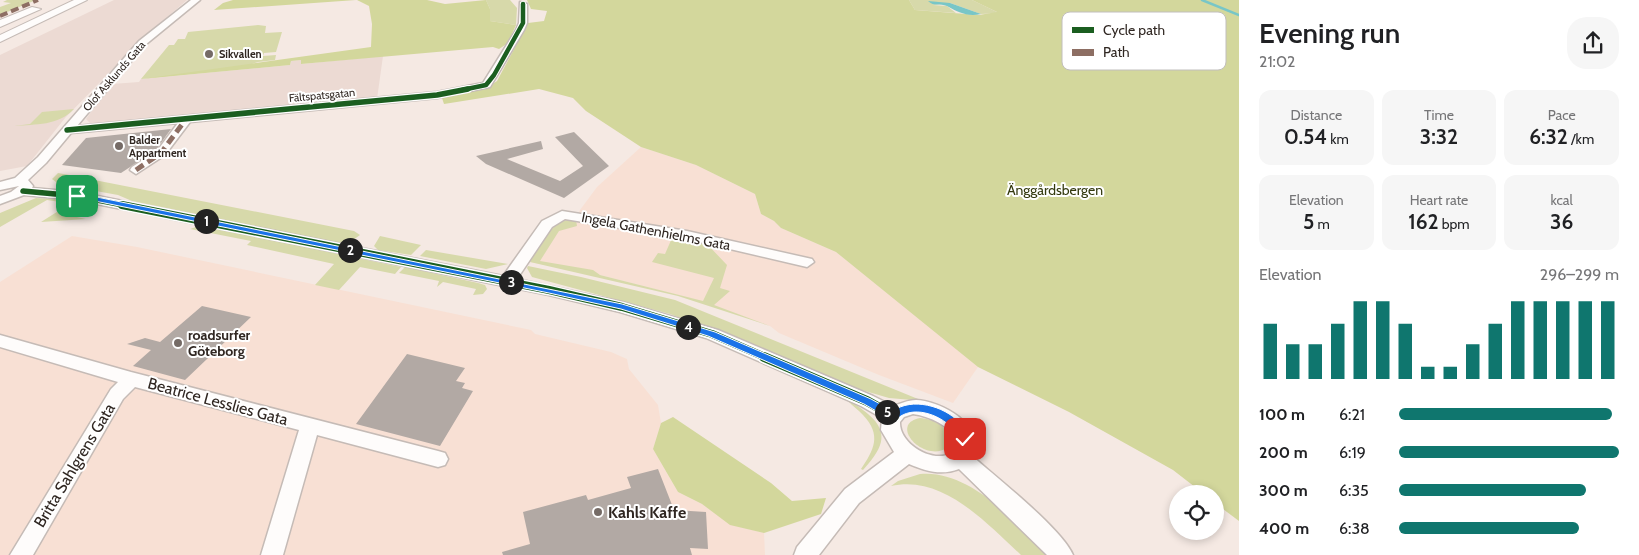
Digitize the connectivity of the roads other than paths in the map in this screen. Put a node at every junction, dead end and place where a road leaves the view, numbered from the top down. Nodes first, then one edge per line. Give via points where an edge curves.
1 (58, 0) edge
2 (64, 0) edge
3 (76, 0) edge
4 (82, 0) edge
5 (196, 0) edge
6 (523, 4) dead end
7 (0, 24) edge
8 (0, 28) edge
9 (0, 34) edge
10 (0, 39) edge
11 (186, 119) junction
12 (68, 130) junction
13 (136, 170) dead end
14 (9, 185) edge
15 (0, 200) edge
16 (807, 262) dead end
17 (507, 282) junction
18 (0, 340) edge
19 (131, 379) junction
20 (894, 416) junction
21 (310, 425) junction
22 (907, 454) junction
23 (960, 458) junction
24 (438, 459) dead end
25 (21, 555) edge
26 (272, 555) edge
27 (805, 555) edge
28 (1062, 555) edge

1 - 7 main road
2 - 8 main road
3 - 9 main road
4 - 10 main road
5 - 12 street, Olof Asklunds Gata via 142,44
6 - 11 street, Fältspatsgatan via 520,30 490,82 480,87 437,96
11 - 12 street, Fältspatsgatan
11 - 13 street via 161,153
12 - 14 street, Olof Asklunds Gata via 36,166
14 - 15 street
14 - 17 street
16 - 17 street, Ingela Gathenhielms Gata via 687,235 571,215 546,224
17 - 20 street via 614,305 712,334 867,401
18 - 19 street, Beatrice Lesslies Gata
19 - 21 street, Beatrice Lesslies Gata
19 - 25 street, Britta Sahlgrens Gata via 117,394
20 - 22 street via 891,434
20 - 23 street via 905,408 922,408 948,418 965,439 966,446
21 - 24 street, Beatrice Lesslies Gata
21 - 26 street
22 - 23 street via 932,465 948,465
22 - 27 street via 852,496
23 - 28 street

